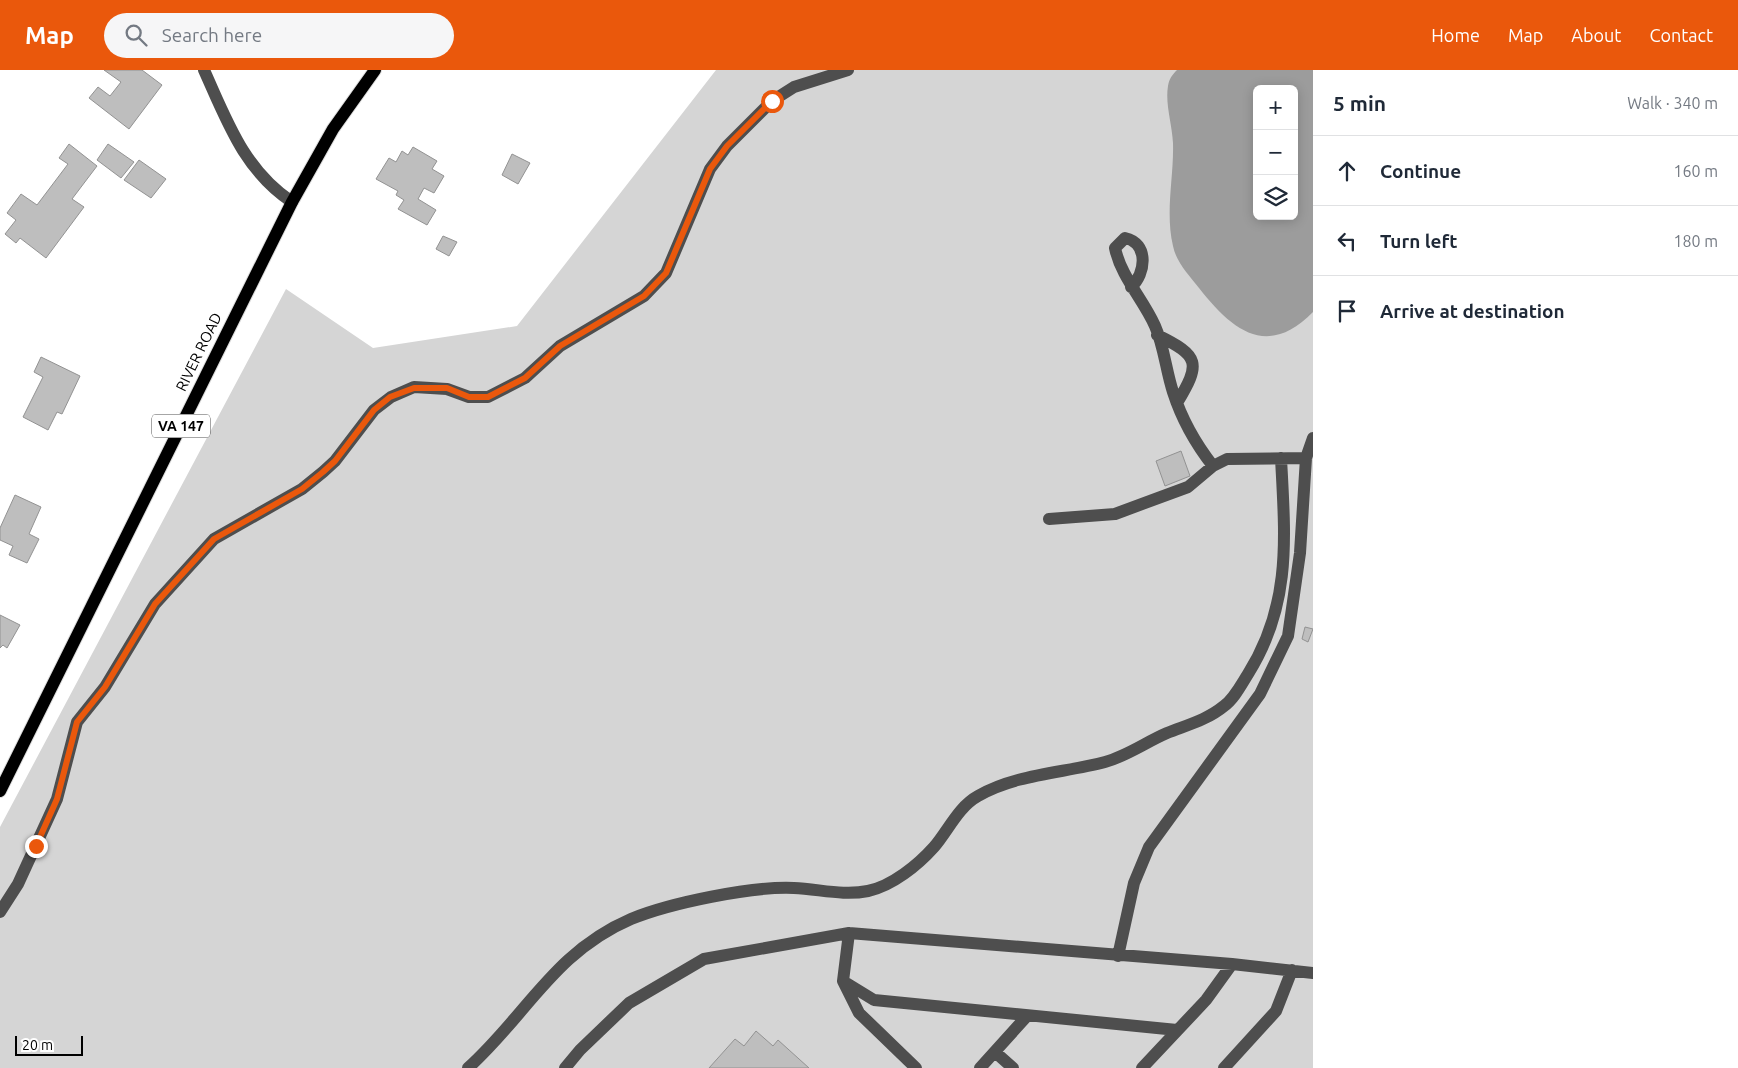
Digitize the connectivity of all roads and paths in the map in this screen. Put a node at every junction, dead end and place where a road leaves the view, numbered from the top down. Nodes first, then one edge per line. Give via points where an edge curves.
1 (204, 70) edge
2 (375, 70) edge
3 (848, 70) edge
4 (292, 202) junction
5 (1131, 287) dead end
6 (1158, 335) junction
7 (1177, 404) junction
8 (1313, 438) edge
9 (1282, 458) junction
10 (1306, 458) junction
11 (1213, 466) junction
12 (1049, 519) dead end
13 (0, 791) edge
14 (0, 912) edge
15 (849, 933) junction
16 (1118, 956) junction
17 (1232, 964) junction
18 (1292, 970) junction
19 (1313, 973) edge
20 (842, 981) junction
21 (1027, 1016) junction
22 (1177, 1030) junction
23 (995, 1052) junction
24 (468, 1068) edge
25 (565, 1068) edge
26 (916, 1068) edge
27 (980, 1068) edge
28 (1013, 1068) edge
29 (1142, 1068) edge
30 (1224, 1068) edge

1 - 4 street via 246,158 272,189
2 - 4 main road, RIVER ROAD / VA 147 via 332,129
3 - 14 street via 794,87 772,101 727,146 710,169 666,273 644,296 560,346 525,378 488,397 469,397 447,388 414,388 390,397 374,410 335,461 316,478 214,539 155,604 105,687 77,722 57,799 18,884
4 - 13 main road, RIVER ROAD / VA 147
5 - 6 street
6 - 7 street
6 - 7 street via 1184,348 1194,366 1194,373
7 - 11 street via 1191,436
8 - 10 street
9 - 10 street
9 - 11 street via 1227,459
9 - 24 street via 1283,583 1260,656 1226,705 1200,721 1166,733 1114,759 1012,782 977,796 961,811 933,849 892,881 870,891 845,894 792,888 765,890 701,898 631,919 583,947 562,964
10 - 16 street via 1300,553 1288,636 1260,694 1149,847 1134,883
11 - 12 street via 1188,488 1115,514
15 - 16 street
15 - 20 street
15 - 25 street via 704,959 629,1003
16 - 17 street
17 - 18 street
17 - 22 street via 1206,1000
18 - 19 street
18 - 30 street via 1276,1011
20 - 21 street via 874,1000
20 - 26 street via 859,1013
21 - 22 street
21 - 23 street
22 - 29 street
23 - 27 street
23 - 28 street

